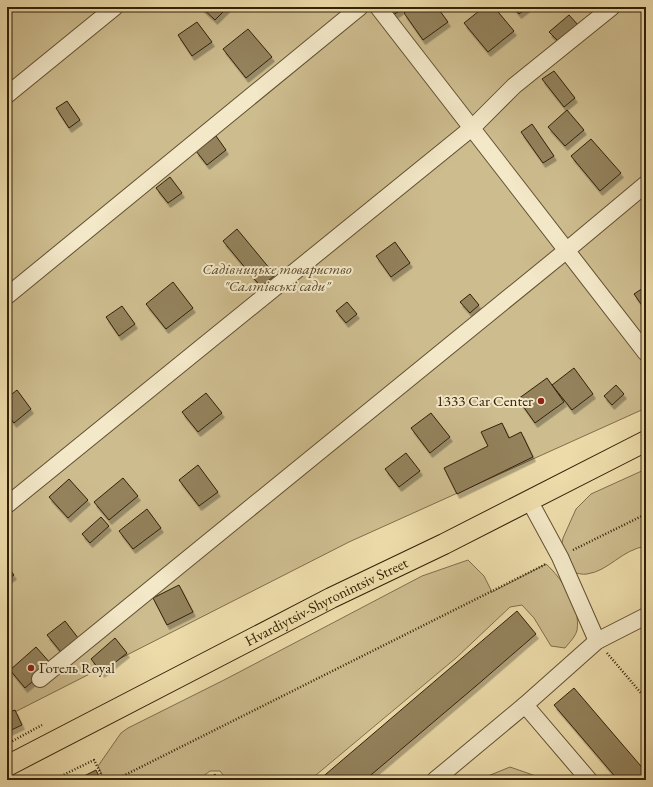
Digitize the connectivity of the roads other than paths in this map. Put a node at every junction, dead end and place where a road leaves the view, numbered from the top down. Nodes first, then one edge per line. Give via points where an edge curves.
1 (115, 7) edge
2 (360, 7) edge
3 (378, 7) edge
4 (612, 7) edge
5 (7, 95) edge
6 (473, 127) junction
7 (646, 184) edge
8 (568, 250) junction
9 (7, 296) edge
10 (646, 352) edge
11 (646, 441) edge
12 (529, 500) junction
13 (7, 505) edge
14 (646, 616) edge
15 (597, 641) junction
16 (40, 679) dead end
17 (525, 705) junction
18 (7, 766) edge
19 (435, 780) edge
20 (589, 780) edge

1 - 5 street
2 - 9 street
3 - 6 street
4 - 6 street via 514,86
6 - 8 street
6 - 13 street
7 - 8 street
8 - 10 street
8 - 16 street
11 - 12 main road, Hvardiytsiv-Shyronintsiv Street
12 - 15 street via 560,557
12 - 18 main road, Hvardiytsiv-Shyronintsiv Street via 331,598
14 - 15 street
15 - 17 street
17 - 19 street
17 - 20 street

